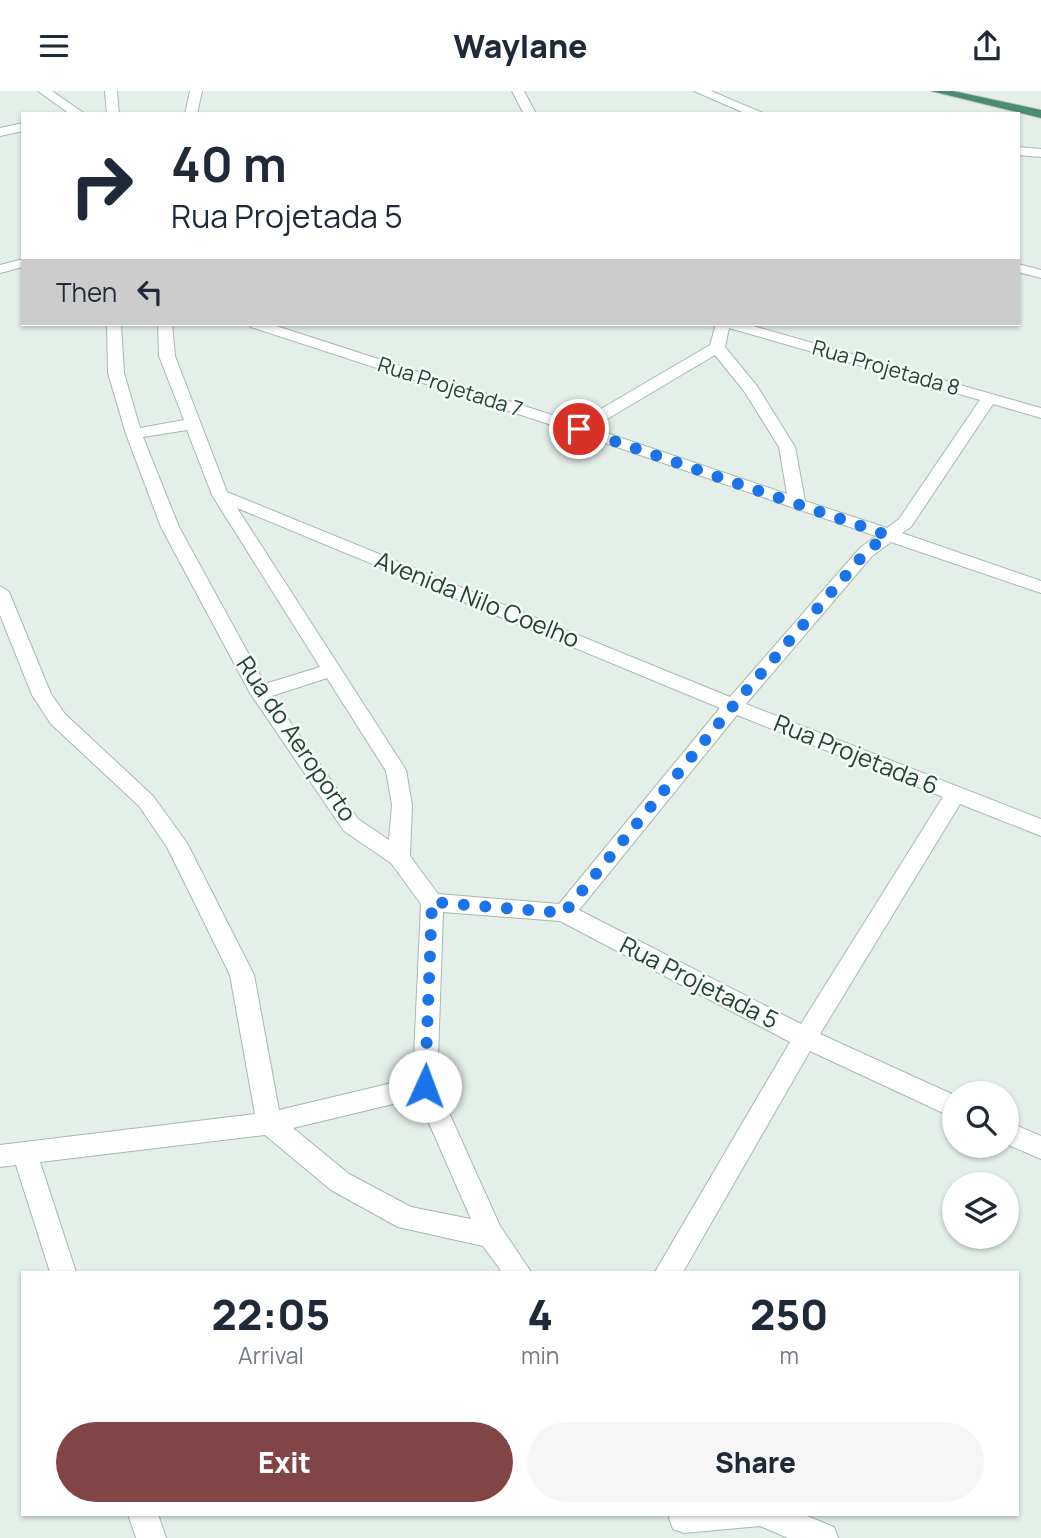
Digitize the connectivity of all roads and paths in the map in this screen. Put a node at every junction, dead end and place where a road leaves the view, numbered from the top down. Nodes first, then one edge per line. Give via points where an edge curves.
1 (44, 91) edge
2 (111, 91) edge
3 (195, 91) edge
4 (518, 91) edge
5 (700, 91) edge
6 (937, 91) edge
7 (76, 112) edge
8 (112, 112) edge
9 (191, 112) edge
10 (529, 112) edge
11 (754, 112) edge
12 (1041, 114) edge
13 (21, 127) edge
14 (0, 131) edge
15 (1020, 151) edge
16 (1041, 153) edge
17 (21, 264) edge
18 (0, 269) edge
19 (1020, 269) edge
20 (1041, 274) edge
21 (114, 326) edge
22 (165, 326) edge
23 (262, 326) edge
24 (722, 326) edge
25 (738, 326) edge
26 (717, 347) junction
27 (989, 398) junction
28 (1041, 413) edge
29 (191, 423) junction
30 (579, 429) junction
31 (134, 434) junction
32 (220, 495) junction
33 (797, 503) junction
34 (887, 535) junction
35 (1041, 587) edge
36 (0, 592) edge
37 (332, 670) junction
38 (260, 693) junction
39 (733, 706) junction
40 (955, 795) junction
41 (1041, 828) edge
42 (399, 857) junction
43 (432, 902) junction
44 (564, 913) junction
45 (805, 1038) junction
46 (425, 1086) junction
47 (942, 1101) edge
48 (269, 1123) junction
49 (1019, 1138) edge
50 (1041, 1148) edge
51 (12, 1154) edge
52 (491, 1234) junction
53 (63, 1271) edge
54 (517, 1271) edge
55 (669, 1271) edge
56 (144, 1516) edge
57 (738, 1516) edge
58 (772, 1516) edge
59 (685, 1523) edge
60 (151, 1538) edge
61 (823, 1538) edge

1 - 7 street
2 - 8 street
3 - 9 street
4 - 10 street
5 - 11 street
6 - 12 highway
13 - 14 street
15 - 16 street
17 - 18 street
19 - 20 street
21 - 31 street, Rua do Aeroporto via 116,373
22 - 29 street via 167,356
23 - 30 street, Rua Projetada 7
24 - 26 street
25 - 27 street, Rua Projetada 8
26 - 30 street
26 - 33 street via 751,389 787,447
27 - 28 street, Rua Projetada 8
27 - 34 street via 905,523
29 - 31 street
29 - 32 street
30 - 33 street, Rua Projetada 7
31 - 38 street, Rua do Aeroporto via 170,527
32 - 37 street
32 - 39 street, Avenida Nilo Coelho
33 - 34 street, Rua Projetada 7
34 - 35 street, Rua Projetada 7
34 - 39 street via 866,552
36 - 48 street via 42,695 58,719 146,801 183,855 242,975
37 - 38 street
37 - 42 street via 396,770 402,805
38 - 42 street, Rua do Aeroporto via 351,825
39 - 40 street, Rua Projetada 6
39 - 44 street
40 - 41 street, Rua Projetada 6
40 - 45 street
42 - 43 street
43 - 44 street, Rua Projetada 5
43 - 46 street
44 - 45 street, Rua Projetada 5
45 - 47 street, Rua Projetada 5
45 - 55 street
46 - 48 street
46 - 52 street
48 - 51 street
48 - 52 street via 340,1182 407,1218
49 - 50 street
51 - 53 street
52 - 54 street
56 - 60 street
57 - 59 street
58 - 61 street

